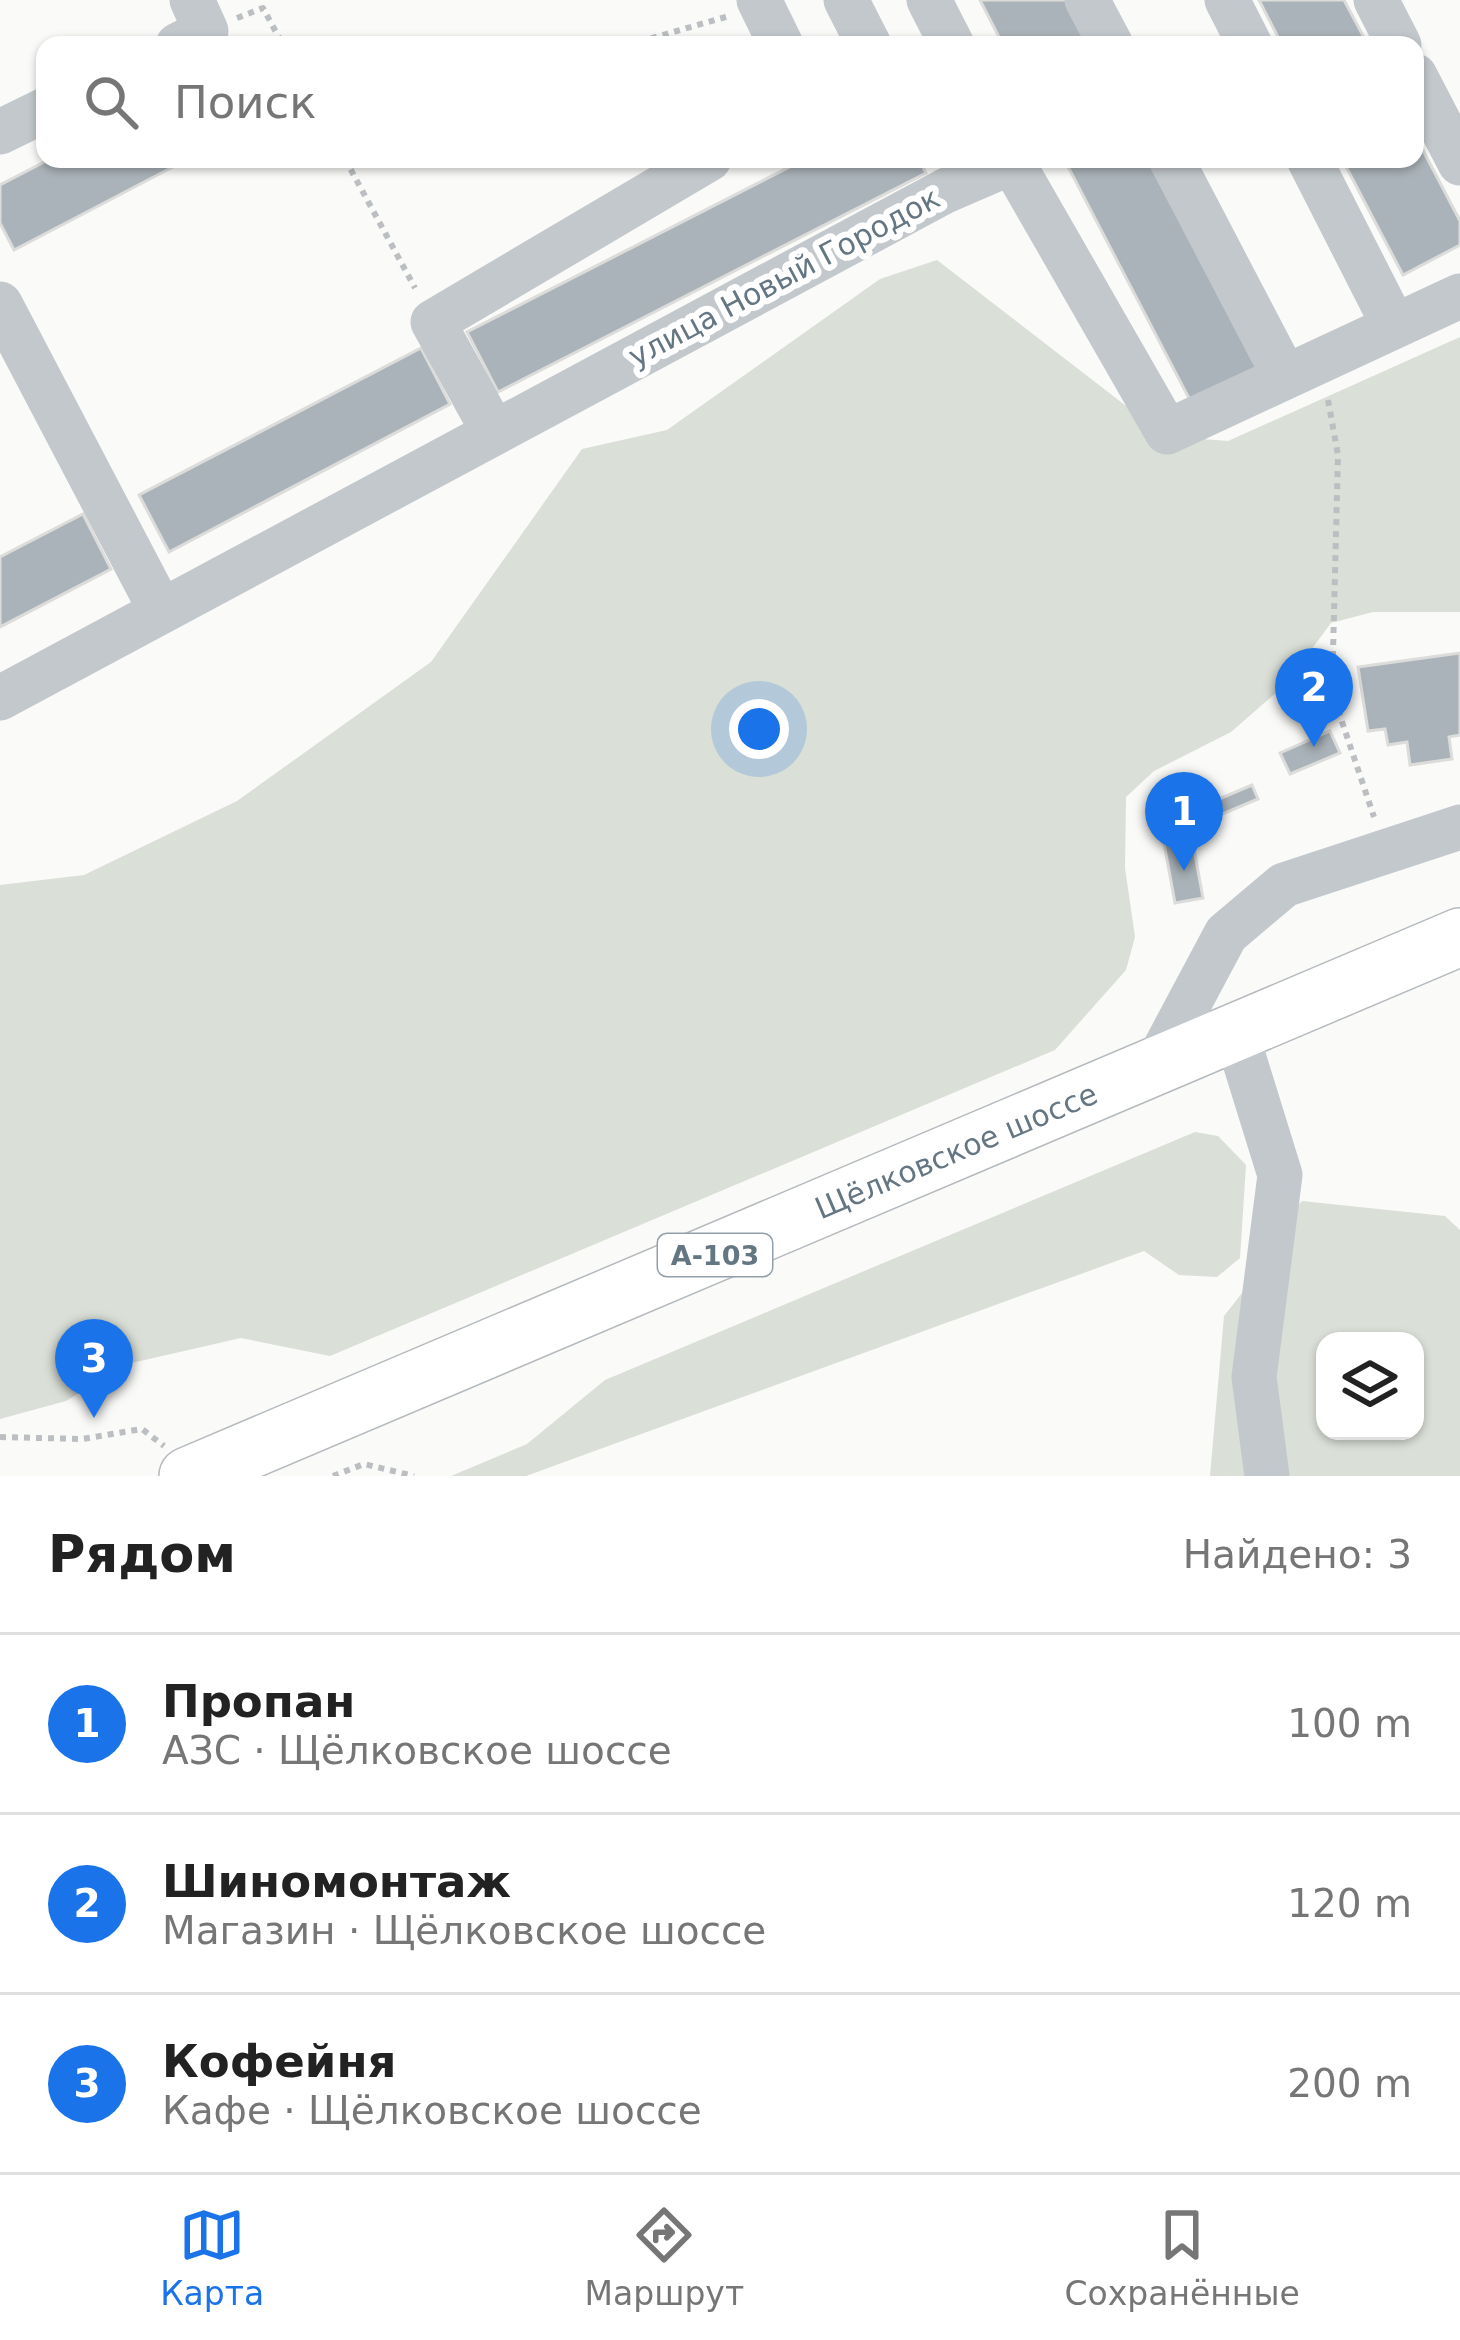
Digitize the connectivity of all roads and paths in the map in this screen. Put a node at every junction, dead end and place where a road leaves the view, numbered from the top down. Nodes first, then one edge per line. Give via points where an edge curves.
1 (846, 0) edge
2 (929, 0) edge
3 (1087, 0) edge
4 (1227, 0) edge
5 (1376, 0) edge
6 (770, 13) edge
7 (192, 26) edge
8 (278, 36) edge
9 (668, 36) edge
10 (864, 36) edge
11 (947, 36) edge
12 (1106, 36) edge
13 (1245, 36) edge
14 (1394, 36) edge
15 (1424, 94) edge
16 (36, 114) edge
17 (0, 132) edge
18 (1460, 164) edge
19 (350, 168) edge
20 (694, 168) edge
21 (971, 168) edge
22 (1016, 168) edge
23 (1177, 168) edge
24 (1314, 168) edge
25 (936, 175) edge
26 (1460, 296) edge
27 (0, 304) edge
28 (434, 322) junction
29 (1394, 326) junction
30 (1303, 369) junction
31 (494, 431) junction
32 (160, 609) junction
33 (0, 698) edge
34 (1460, 827) edge
35 (1384, 849) junction
36 (1460, 937) edge
37 (1235, 1034) junction
38 (1153, 1070) junction
39 (0, 1437) edge
40 (177, 1462) edge
41 (333, 1476) edge
42 (414, 1476) edge
43 (1267, 1476) edge

1 - 10 street
2 - 11 street
3 - 12 street
4 - 13 street
5 - 14 street
6 - 9 path
7 - 8 path via 263,8
15 - 18 street
16 - 17 street
19 - 28 path
20 - 28 street
21 - 25 street, улица Новый Городок
22 - 30 street, улица Новый Городок via 1167,432
23 - 30 street
24 - 29 street
25 - 31 street, улица Новый Городок
26 - 29 street, улица Новый Городок
27 - 32 street
28 - 31 street
29 - 30 street, улица Новый Городок
30 - 35 path via 1338,455 1332,692
31 - 32 street, улица Новый Городок
32 - 33 street, улица Новый Городок
34 - 35 street
35 - 38 street via 1284,885 1226,934
36 - 37 main road, Щёлковское шоссе / А-103
37 - 38 main road, Щёлковское шоссе / А-103
37 - 43 street via 1280,1175 1255,1377
38 - 40 main road, Щёлковское шоссе / А-103
39 - 40 path via 82,1439 142,1429
41 - 42 path via 364,1463

